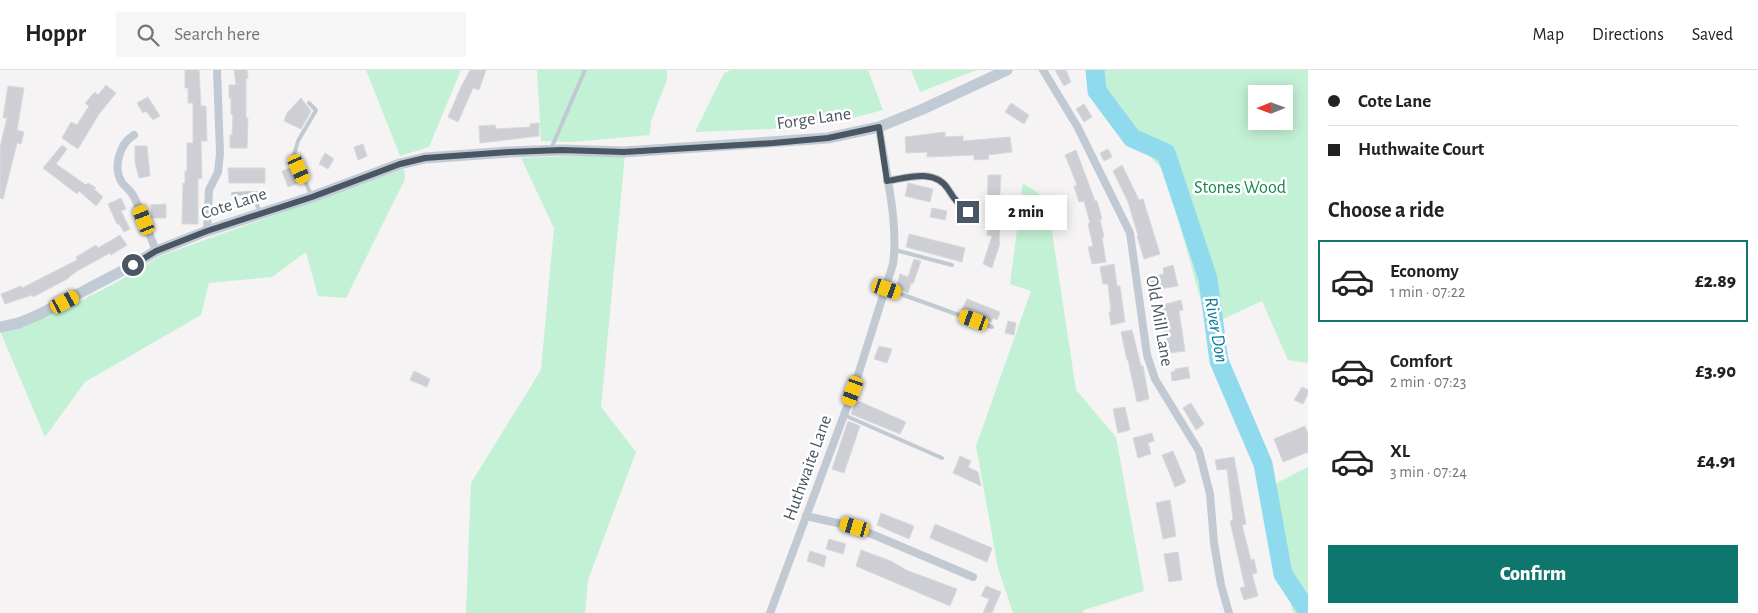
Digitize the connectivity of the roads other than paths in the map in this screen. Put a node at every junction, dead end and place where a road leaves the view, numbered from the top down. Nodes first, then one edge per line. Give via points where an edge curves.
1 (217, 70) edge
2 (584, 70) edge
3 (1007, 70) edge
4 (1043, 70) edge
5 (309, 103) dead end
6 (879, 127) junction
7 (134, 135) dead end
8 (551, 151) junction
9 (613, 152) joint
10 (887, 181) junction
11 (252, 193) junction
12 (265, 193) dead end
13 (234, 194) dead end
14 (312, 197) junction
15 (261, 214) junction
16 (969, 221) dead end
17 (207, 231) junction
18 (895, 250) junction
19 (156, 251) junction
20 (952, 265) dead end
21 (887, 289) junction
22 (0, 327) edge
23 (992, 327) dead end
24 (844, 416) junction
25 (942, 458) dead end
26 (806, 516) junction
27 (973, 577) dead end
28 (770, 613) edge
29 (1229, 613) edge

1 - 17 street via 220,153 218,172 209,190
2 - 8 lane
3 - 6 street, Forge Lane
4 - 29 street, Old Mill Lane via 1077,126 1130,233 1148,355 1155,379 1199,451 1210,494 1214,543
5 - 14 lane via 316,110 298,141 294,155
6 - 9 street, Forge Lane via 819,139
6 - 10 street, Huthwaite Lane
7 - 19 street via 122,146 119,169 122,182 133,193
8 - 9 street, Cote Lane
8 - 14 street, Cote Lane via 425,158
10 - 16 street via 933,176 943,182 958,205 971,210
10 - 18 street, Huthwaite Lane
11 - 12 lane
11 - 13 lane
11 - 15 lane
14 - 15 street, Cote Lane
15 - 17 street, Cote Lane
17 - 19 street, Cote Lane
18 - 20 lane
18 - 21 street, Huthwaite Lane
19 - 22 street, Cote Lane via 65,302 19,323
21 - 23 lane
21 - 24 street, Huthwaite Lane
24 - 25 lane
24 - 26 street, Huthwaite Lane
26 - 27 street via 855,527
26 - 28 street, Huthwaite Lane

